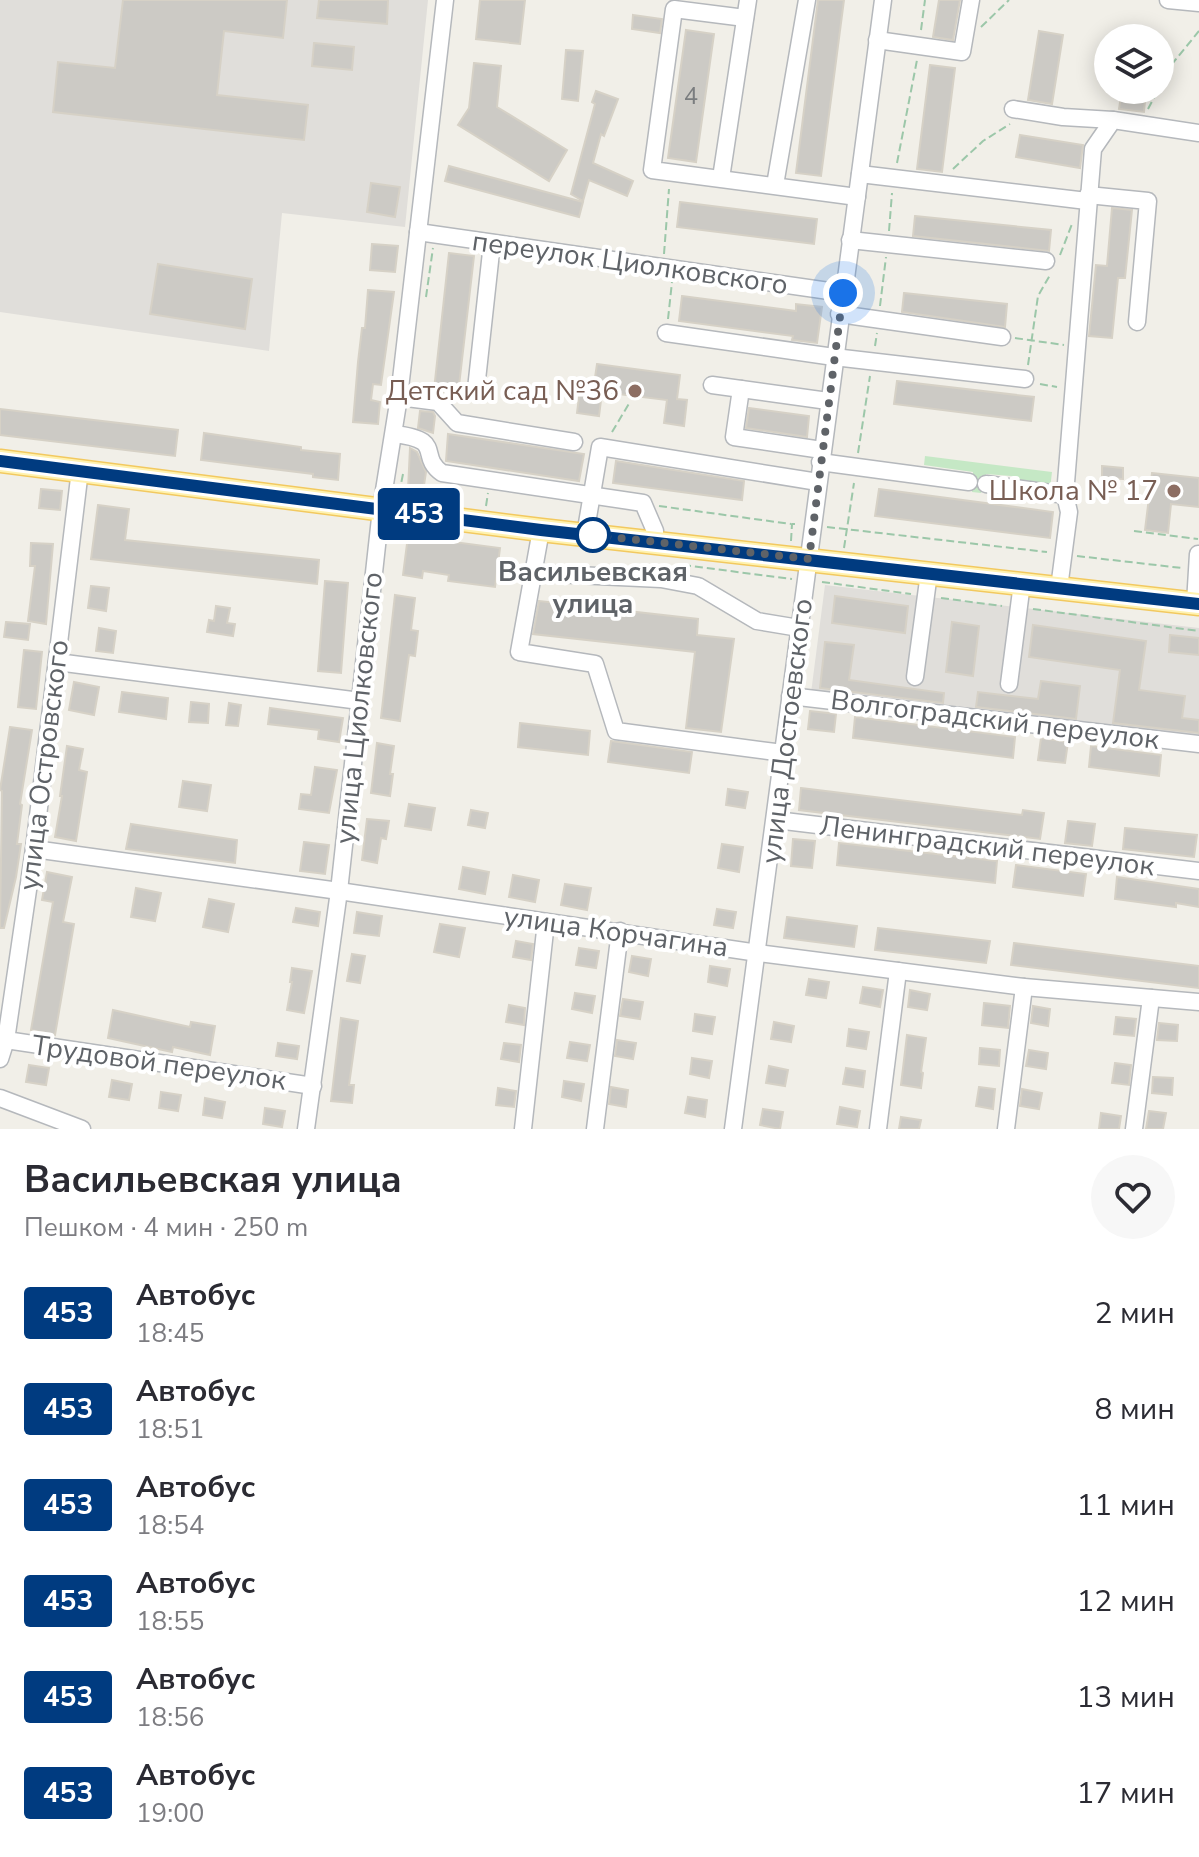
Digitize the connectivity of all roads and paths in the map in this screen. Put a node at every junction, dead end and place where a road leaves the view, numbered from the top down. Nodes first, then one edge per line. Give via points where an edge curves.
1 (445, 0) edge
2 (748, 0) edge
3 (807, 0) edge
4 (883, 0) edge
5 (925, 0) edge
6 (971, 0) edge
7 (1009, 0) edge
8 (1168, 0) edge
9 (1199, 3) edge
10 (745, 18) junction
11 (1199, 31) edge
12 (877, 40) junction
13 (964, 42) junction
14 (919, 46) junction
15 (1174, 62) edge
16 (1150, 104) edge
17 (1013, 109) dead end
18 (1036, 113) junction
19 (1113, 120) junction
20 (1139, 124) junction
21 (1199, 133) edge
22 (670, 172) junction
23 (860, 174) junction
24 (721, 178) junction
25 (894, 178) junction
26 (937, 183) junction
27 (775, 185) junction
28 (857, 197) junction
29 (1088, 198) junction
30 (418, 232) junction
31 (850, 240) junction
32 (492, 243) junction
33 (887, 244) junction
34 (1052, 262) junction
35 (669, 268) junction
36 (843, 293) junction
37 (839, 314) junction
38 (879, 320) junction
39 (1137, 322) dead end
40 (666, 333) joint
41 (1002, 337) joint
42 (1032, 341) junction
43 (1078, 346) junction
44 (834, 357) junction
45 (873, 361) junction
46 (1025, 379) junction
47 (712, 385) dead end
48 (1075, 388) junction
49 (476, 389) dead end
50 (741, 389) junction
51 (399, 397) junction
52 (828, 401) junction
53 (630, 402) dead end
54 (394, 434) junction
55 (574, 442) dead end
56 (600, 447) junction
57 (821, 456) junction
58 (0, 461) edge
59 (856, 467) junction
60 (80, 470) junction
61 (818, 482) junction
62 (488, 493) dead end
63 (592, 495) junction
64 (1065, 495) junction
65 (643, 503) junction
66 (381, 509) junction
67 (486, 512) dead end
68 (792, 524) junction
69 (813, 526) junction
70 (847, 529) junction
71 (541, 530) junction
72 (1134, 531) dead end
73 (585, 535) junction
74 (1199, 539) edge
75 (655, 542) junction
76 (1064, 554) junction
77 (799, 558) junction
78 (1198, 562) edge
79 (534, 573) junction
80 (929, 573) junction
81 (841, 574) junction
82 (1022, 583) junction
83 (1059, 588) junction
84 (1197, 604) edge
85 (799, 628) junction
86 (57, 662) junction
87 (915, 677) dead end
88 (1009, 684) dead end
89 (790, 696) junction
90 (360, 701) junction
91 (1199, 744) edge
92 (783, 753) junction
93 (776, 820) junction
94 (34, 849) junction
95 (1199, 871) edge
96 (339, 891) junction
97 (546, 922) junction
98 (620, 931) junction
99 (758, 953) junction
100 (898, 971) junction
101 (1024, 987) junction
102 (1151, 998) junction
103 (1199, 1002) edge
104 (6, 1040) junction
105 (0, 1059) edge
106 (313, 1086) junction
107 (0, 1098) edge
108 (56, 1124) edge
109 (82, 1129) edge
110 (306, 1129) edge
111 (523, 1129) edge
112 (595, 1129) edge
113 (733, 1129) edge
114 (878, 1129) edge
115 (1006, 1129) edge
116 (1134, 1129) edge

1 - 30 street, улица Циолковского
2 - 10 street
3 - 27 street
4 - 12 street, улица Достоевского
5 - 14 path
6 - 13 street
7 - 13 path
8 - 9 street
10 - 22 street via 674,9 652,170
10 - 24 street
11 - 15 path
12 - 14 street
12 - 23 street, улица Достоевского
13 - 14 street via 962,52
14 - 25 path
16 - 20 path
17 - 18 street
18 - 19 street
18 - 26 path via 1005,125
19 - 20 street
19 - 29 street via 1093,149
20 - 21 street
22 - 24 street
22 - 35 path
23 - 25 street
23 - 28 street, улица Достоевского
24 - 27 street
25 - 26 street
25 - 33 path
26 - 29 street
27 - 28 street
28 - 31 street, улица Достоевского
29 - 34 path
29 - 39 street via 1148,201
29 - 43 street
30 - 32 street, переулок Циолковского
30 - 51 street, улица Циолковского
31 - 33 street
31 - 36 street, улица Достоевского
32 - 35 street, переулок Циолковского
32 - 49 street
33 - 34 street
33 - 38 path
34 - 42 path via 1038,296
35 - 36 street, переулок Циолковского
35 - 40 path
36 - 37 street, улица Достоевского
37 - 38 street
37 - 44 street, улица Достоевского
38 - 41 street
38 - 45 path
40 - 44 street
41 - 42 path
42 - 43 path
42 - 46 path
43 - 48 street
44 - 45 street
44 - 52 street, улица Достоевского
45 - 46 street
45 - 59 path
46 - 48 path
47 - 50 street
48 - 64 street
50 - 52 street
50 - 57 street via 734,437
51 - 54 street, улица Циолковского
51 - 55 street via 438,402 457,423
52 - 57 street, улица Достоевского
53 - 56 path
54 - 63 street via 418,437 442,473
54 - 66 street, улица Циолковского
56 - 61 street
56 - 63 street
57 - 59 street
57 - 61 street, улица Достоевского
58 - 60 main road
59 - 64 street
59 - 70 path
60 - 66 main road
60 - 86 street, улица Островского
61 - 69 street, улица Достоевского
62 - 67 path
63 - 65 street
63 - 73 street
64 - 76 street via 1069,512
65 - 68 path
65 - 75 street
66 - 71 main road
66 - 90 street, улица Циолковского
68 - 69 path
68 - 77 path
69 - 70 path
69 - 77 street, улица Достоевского
70 - 76 path
70 - 81 path
71 - 73 main road
71 - 79 street
72 - 74 path
73 - 75 main road
75 - 77 main road
76 - 78 path
76 - 83 street
77 - 81 main road
77 - 85 street, улица Достоевского
78 - 84 street
79 - 85 street via 661,579 698,586 757,621
79 - 92 street via 519,652 595,664 616,731
80 - 81 main road
80 - 82 main road
80 - 87 street
82 - 83 main road
82 - 88 street
83 - 84 main road
85 - 89 street, улица Достоевского
86 - 90 street
86 - 94 street, улица Островского
89 - 91 street, Волгоградский переулок
89 - 92 street, улица Достоевского
90 - 96 street, улица Циолковского
92 - 93 street, улица Достоевского
93 - 95 street, Ленинградский переулок
93 - 99 street, улица Достоевского
94 - 96 street, улица Корчагина
94 - 104 street, улица Островского
96 - 97 street, улица Корчагина
96 - 106 street, улица Циолковского
97 - 98 street, улица Корчагина
97 - 111 street
98 - 99 street, улица Корчагина
98 - 112 street
99 - 100 street, улица Корчагина
99 - 113 street, улица Достоевского
100 - 101 street, улица Корчагина
100 - 114 street
101 - 102 street, улица Корчагина
101 - 115 street
102 - 103 street, улица Корчагина
102 - 116 street
104 - 105 street, улица Островского
104 - 106 street, Трудовой переулок
106 - 110 street, улица Циолковского
107 - 108 street
108 - 109 street

